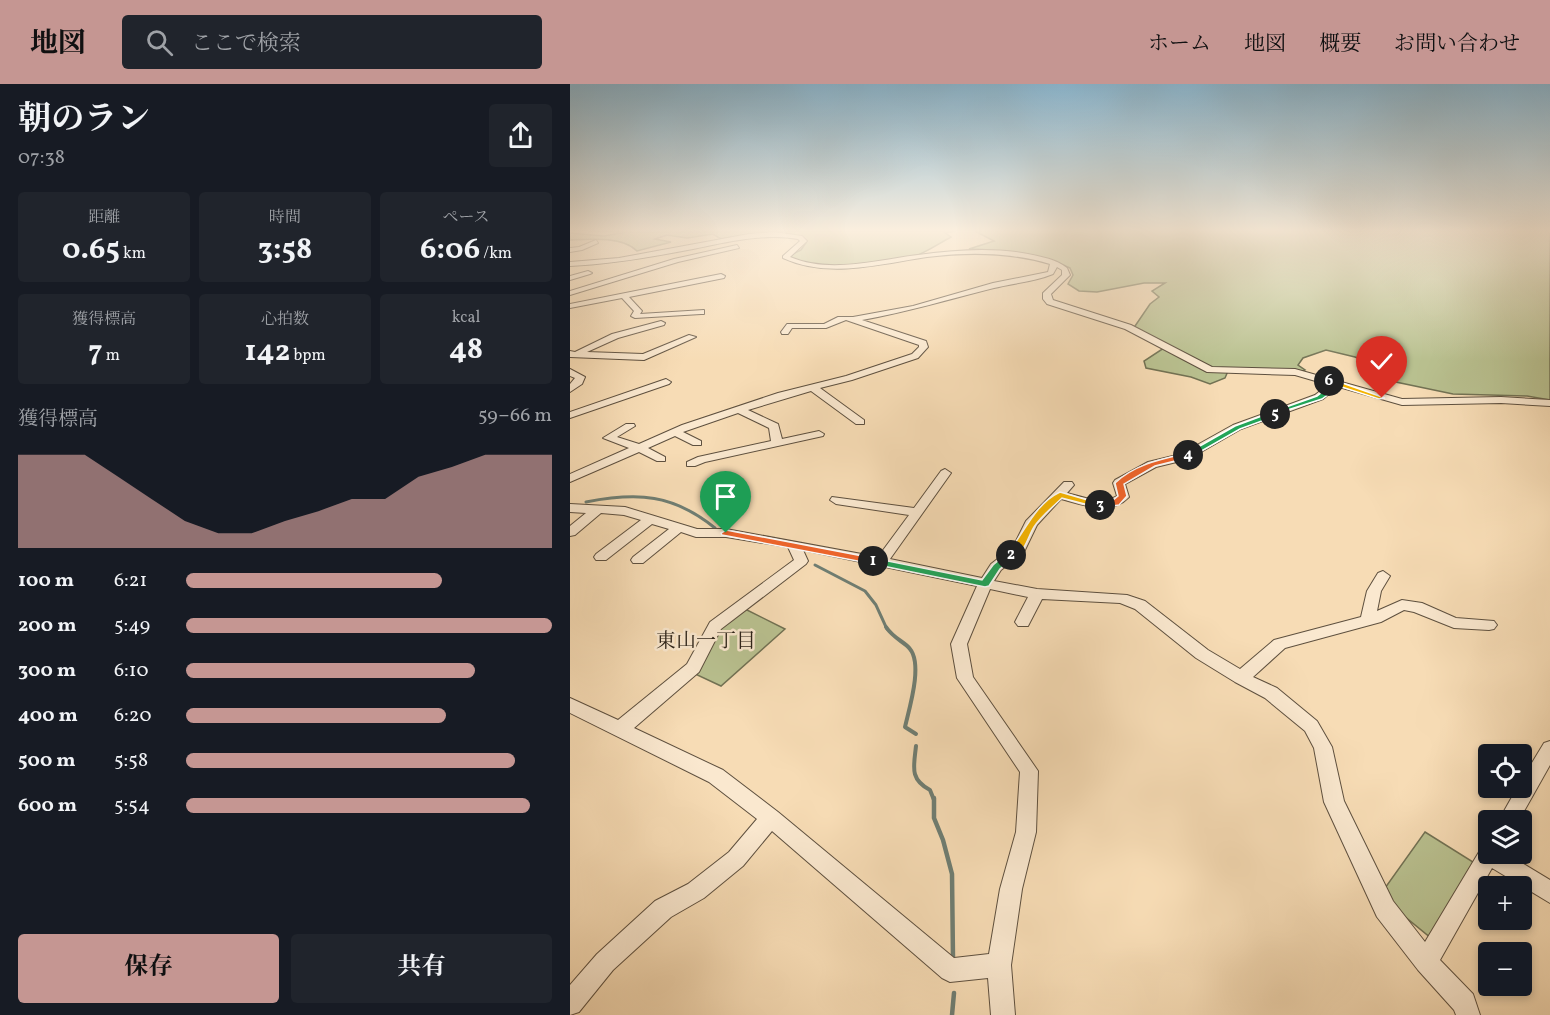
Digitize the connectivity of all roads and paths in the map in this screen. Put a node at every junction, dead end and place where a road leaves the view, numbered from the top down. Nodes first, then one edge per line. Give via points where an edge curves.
1 (630, 274) edge
2 (1047, 274) edge
3 (1066, 274) edge
4 (721, 276) dead end
5 (570, 293) edge
6 (623, 295) junction
7 (570, 306) edge
8 (701, 312) dead end
9 (856, 319) junction
10 (661, 323) dead end
11 (786, 332) dead end
12 (692, 337) dead end
13 (572, 355) edge
14 (570, 372) edge
15 (1321, 378) junction
16 (666, 382) dead end
17 (812, 387) junction
18 (570, 389) edge
19 (1550, 403) edge
20 (740, 410) junction
21 (570, 415) edge
22 (860, 422) dead end
23 (630, 426) dead end
24 (675, 432) junction
25 (819, 434) dead end
26 (777, 441) junction
27 (697, 443) dead end
28 (638, 447) junction
29 (661, 459) dead end
30 (692, 464) dead end
31 (945, 473) dead end
32 (570, 478) edge
33 (836, 500) dead end
34 (570, 508) edge
35 (599, 509) junction
36 (917, 512) junction
37 (650, 520) junction
38 (678, 528) junction
39 (570, 532) edge
40 (793, 544) junction
41 (601, 556) dead end
42 (638, 560) dead end
43 (881, 562) junction
44 (1383, 576) dead end
45 (985, 584) junction
46 (1037, 594) junction
47 (1368, 620) junction
48 (1023, 622) dead end
49 (1489, 625) dead end
50 (1241, 678) junction
51 (570, 705) edge
52 (621, 728) junction
53 (1550, 748) edge
54 (1515, 810) edge
55 (771, 818) junction
56 (1483, 864) edge
57 (1505, 864) edge
58 (1550, 892) edge
59 (1426, 962) junction
60 (999, 965) junction
61 (570, 1003) edge
62 (1002, 1015) edge
63 (1468, 1015) edge

1 - 5 street
2 - 9 street
3 - 15 street via 1047,293 1050,302 1128,327 1210,370 1295,372
4 - 6 street
6 - 7 street
6 - 8 street via 638,311 635,316
9 - 11 street via 838,319 826,326 790,326
9 - 17 street via 924,347 915,356
10 - 13 street via 615,336
12 - 13 street via 644,357
14 - 18 street via 580,377
15 - 19 street via 1402,402
15 - 45 street via 1330,389 1319,397 1238,427 1185,457 1152,464 1119,483 1123,496 1116,503 1100,505 1064,490 1031,524 1019,549 996,567
16 - 21 street
17 - 20 street
17 - 22 street
20 - 24 street
20 - 26 street via 774,426
23 - 28 street via 608,438
24 - 27 street
24 - 28 street
25 - 26 street
26 - 30 street
28 - 29 street
28 - 32 street
31 - 36 street
33 - 36 street
34 - 35 street
35 - 37 street via 625,511
35 - 39 street
36 - 43 street
37 - 38 street
37 - 41 street
38 - 40 street
38 - 42 street
40 - 43 street
40 - 52 street via 801,561 715,626 693,668
43 - 45 street
44 - 47 street via 1374,591
45 - 46 street
45 - 60 street via 958,644 961,663 965,678 1029,771 1026,832 1011,889
46 - 48 street
46 - 50 street via 1122,598 1140,605 1202,654
47 - 49 street via 1409,605 1454,624
47 - 50 street via 1280,644
50 - 59 street via 1271,693 1311,726 1323,747 1334,802 1385,909
51 - 52 street
52 - 55 street via 716,776
53 - 54 street
55 - 60 street via 951,970
55 - 61 street via 736,859 696,891 663,909 605,962
56 - 59 street
57 - 58 street
59 - 63 street via 1464,1003
60 - 62 street

